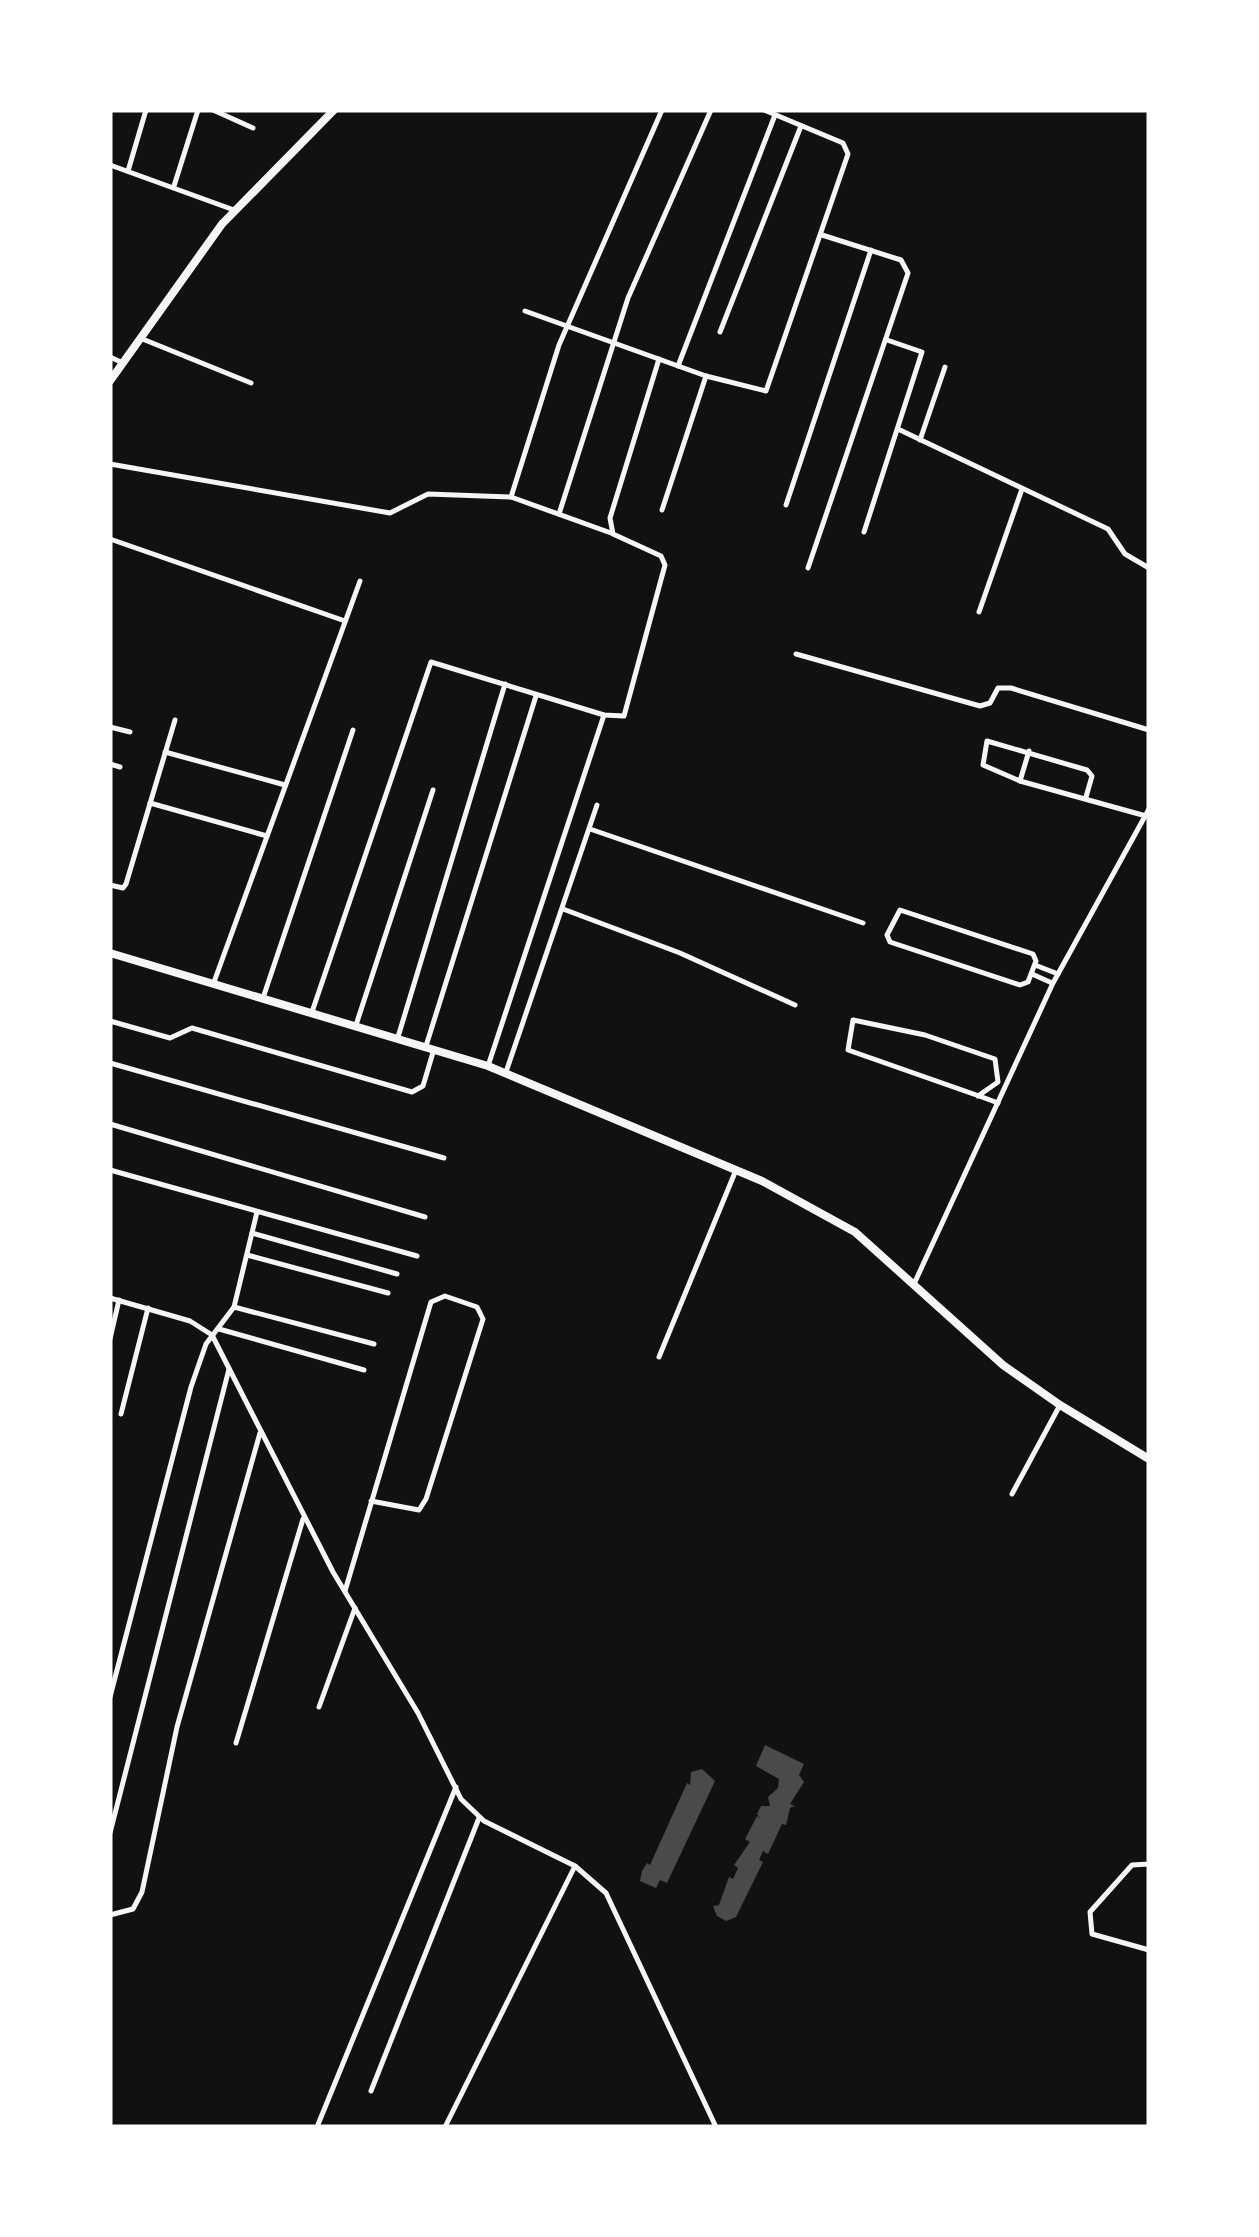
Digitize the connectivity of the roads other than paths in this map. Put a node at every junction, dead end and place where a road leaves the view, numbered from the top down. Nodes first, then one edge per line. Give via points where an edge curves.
1 (146, 110) edge
2 (198, 110) edge
3 (213, 110) edge
4 (334, 110) edge
5 (662, 110) edge
6 (711, 110) edge
7 (764, 110) edge
8 (775, 115) junction
9 (801, 126) junction
10 (253, 128) dead end
11 (110, 166) edge
12 (128, 171) junction
13 (174, 186) junction
14 (234, 210) junction
15 (822, 235) junction
16 (871, 250) junction
17 (525, 310) dead end
18 (568, 327) junction
19 (720, 332) dead end
20 (140, 338) junction
21 (886, 340) junction
22 (612, 342) junction
23 (110, 357) edge
24 (660, 359) junction
25 (123, 362) junction
26 (678, 366) junction
27 (945, 367) dead end
28 (706, 376) junction
29 (110, 380) edge
30 (250, 383) dead end
31 (900, 430) junction
32 (920, 440) junction
33 (110, 464) edge
34 (1022, 489) junction
35 (511, 498) junction
36 (786, 505) dead end
37 (662, 510) dead end
38 (558, 514) junction
39 (864, 532) dead end
40 (613, 534) junction
41 (110, 539) edge
42 (808, 568) dead end
43 (1149, 568) edge
44 (360, 582) dead end
45 (979, 612) dead end
46 (345, 621) junction
47 (796, 654) dead end
48 (505, 684) junction
49 (536, 696) junction
50 (604, 716) junction
51 (174, 720) dead end
52 (110, 726) edge
53 (353, 730) dead end
54 (1149, 730) edge
55 (130, 732) dead end
56 (165, 752) junction
57 (1029, 752) junction
58 (110, 764) edge
59 (120, 767) dead end
60 (1020, 781) junction
61 (285, 785) junction
62 (433, 790) dead end
63 (1086, 797) junction
64 (150, 803) junction
65 (597, 805) dead end
66 (1147, 813) edge
67 (590, 828) junction
68 (267, 836) junction
69 (110, 885) edge
70 (563, 909) junction
71 (863, 923) dead end
72 (110, 953) edge
73 (1035, 965) junction
74 (1032, 974) junction
75 (1058, 974) junction
76 (213, 983) junction
77 (1053, 983) junction
78 (263, 998) junction
79 (795, 1005) dead end
80 (312, 1012) junction
81 (110, 1021) edge
82 (356, 1025) junction
83 (398, 1037) junction
84 (430, 1047) junction
85 (110, 1063) edge
86 (488, 1066) junction
87 (506, 1073) junction
88 (978, 1096) junction
89 (998, 1103) junction
90 (110, 1124) edge
91 (444, 1158) dead end
92 (110, 1170) edge
93 (736, 1170) junction
94 (257, 1212) junction
95 (425, 1218) dead end
96 (252, 1233) junction
97 (246, 1255) junction
98 (418, 1256) dead end
99 (398, 1274) dead end
100 (914, 1284) junction
101 (388, 1294) dead end
102 (110, 1298) edge
103 (119, 1300) junction
104 (234, 1307) junction
105 (148, 1308) junction
106 (219, 1329) junction
107 (212, 1335) junction
108 (110, 1339) edge
109 (374, 1344) dead end
110 (660, 1357) dead end
111 (230, 1366) junction
112 (364, 1370) dead end
113 (1060, 1405) junction
114 (121, 1414) dead end
115 (261, 1430) junction
116 (1149, 1459) edge
117 (1012, 1494) dead end
118 (371, 1501) junction
119 (304, 1516) junction
120 (345, 1591) junction
121 (355, 1608) junction
122 (110, 1697) edge
123 (319, 1706) dead end
124 (236, 1743) dead end
125 (456, 1787) junction
126 (480, 1818) junction
127 (110, 1833) edge
128 (1149, 1864) edge
129 (575, 1866) junction
130 (110, 1916) edge
131 (1149, 1950) edge
132 (371, 2092) dead end
133 (317, 2127) edge
134 (446, 2127) edge
135 (716, 2127) edge

1 - 12 street
2 - 13 street
3 - 10 street
4 - 14 main road
5 - 18 street
6 - 22 street
7 - 8 street
8 - 9 street
8 - 26 street
9 - 15 street via 848,147
9 - 19 street
11 - 12 street
12 - 13 street
13 - 14 street
14 - 20 main road
15 - 16 street
15 - 28 street via 766,391
16 - 21 street via 907,265
16 - 36 street
17 - 18 street
18 - 22 street
18 - 35 street
20 - 25 main road
20 - 30 street
21 - 31 street via 922,352
21 - 42 street
22 - 24 street
22 - 38 street
23 - 25 street
24 - 26 street
24 - 40 street via 610,518
25 - 29 main road
26 - 28 street
27 - 32 street
28 - 37 street
31 - 32 street
31 - 39 street
32 - 34 street
33 - 35 street via 390,513 428,494
34 - 43 street via 1108,530 1125,554
34 - 45 street
35 - 38 street
38 - 40 street
40 - 50 street via 661,556 666,566 624,716
41 - 46 street
44 - 46 street
46 - 61 street
47 - 54 street via 980,706 998,688 1012,688
48 - 49 street
48 - 80 street via 437,661 428,667
48 - 83 street
49 - 50 street
49 - 84 street
50 - 86 street
51 - 56 street
52 - 55 street
53 - 78 street
56 - 61 street
56 - 64 street
57 - 60 street
57 - 60 street via 989,740 981,761
57 - 63 street via 1091,772
58 - 59 street
60 - 63 street
61 - 68 street
62 - 82 street
63 - 66 street
64 - 68 street
64 - 69 street via 126,884
65 - 67 street
66 - 75 street
67 - 70 street
67 - 71 street
68 - 76 street
70 - 79 street
70 - 87 street
72 - 76 main road
73 - 74 street
73 - 74 street via 1029,952 907,911 896,911 888,935 890,942 1020,985
73 - 75 street
74 - 77 street
75 - 77 street
76 - 78 main road
77 - 89 street
78 - 80 main road
80 - 82 main road
81 - 84 street via 170,1038 192,1028 412,1092 421,1090
82 - 83 main road
83 - 84 main road
84 - 86 main road
85 - 91 street
86 - 87 main road
87 - 93 main road
88 - 88 street via 998,1082 995,1058 926,1034 852,1020 847,1049
88 - 89 street
89 - 100 street
90 - 95 street
92 - 94 street
93 - 100 main road via 855,1232
93 - 110 street
94 - 96 street
94 - 98 street
96 - 97 street
96 - 99 street
97 - 101 street
97 - 104 street
100 - 113 main road
102 - 103 street
103 - 105 street
103 - 108 street
104 - 106 street
104 - 109 street
105 - 107 street
105 - 114 street
106 - 107 street
106 - 112 street
107 - 111 street
107 - 122 street via 190,1388
111 - 115 street
111 - 127 street
113 - 116 main road
113 - 117 street
115 - 119 street
115 - 130 street via 176,1727 142,1892 133,1909
118 - 118 street via 418,1510 426,1499 483,1319 477,1308 445,1296 431,1302
118 - 120 street
119 - 120 street
119 - 124 street
120 - 121 street
121 - 123 street
121 - 125 street
125 - 126 street
125 - 133 street
126 - 129 street
126 - 132 street
128 - 131 street via 1132,1865 1090,1912 1092,1934
129 - 134 street
129 - 135 street via 615,1909

